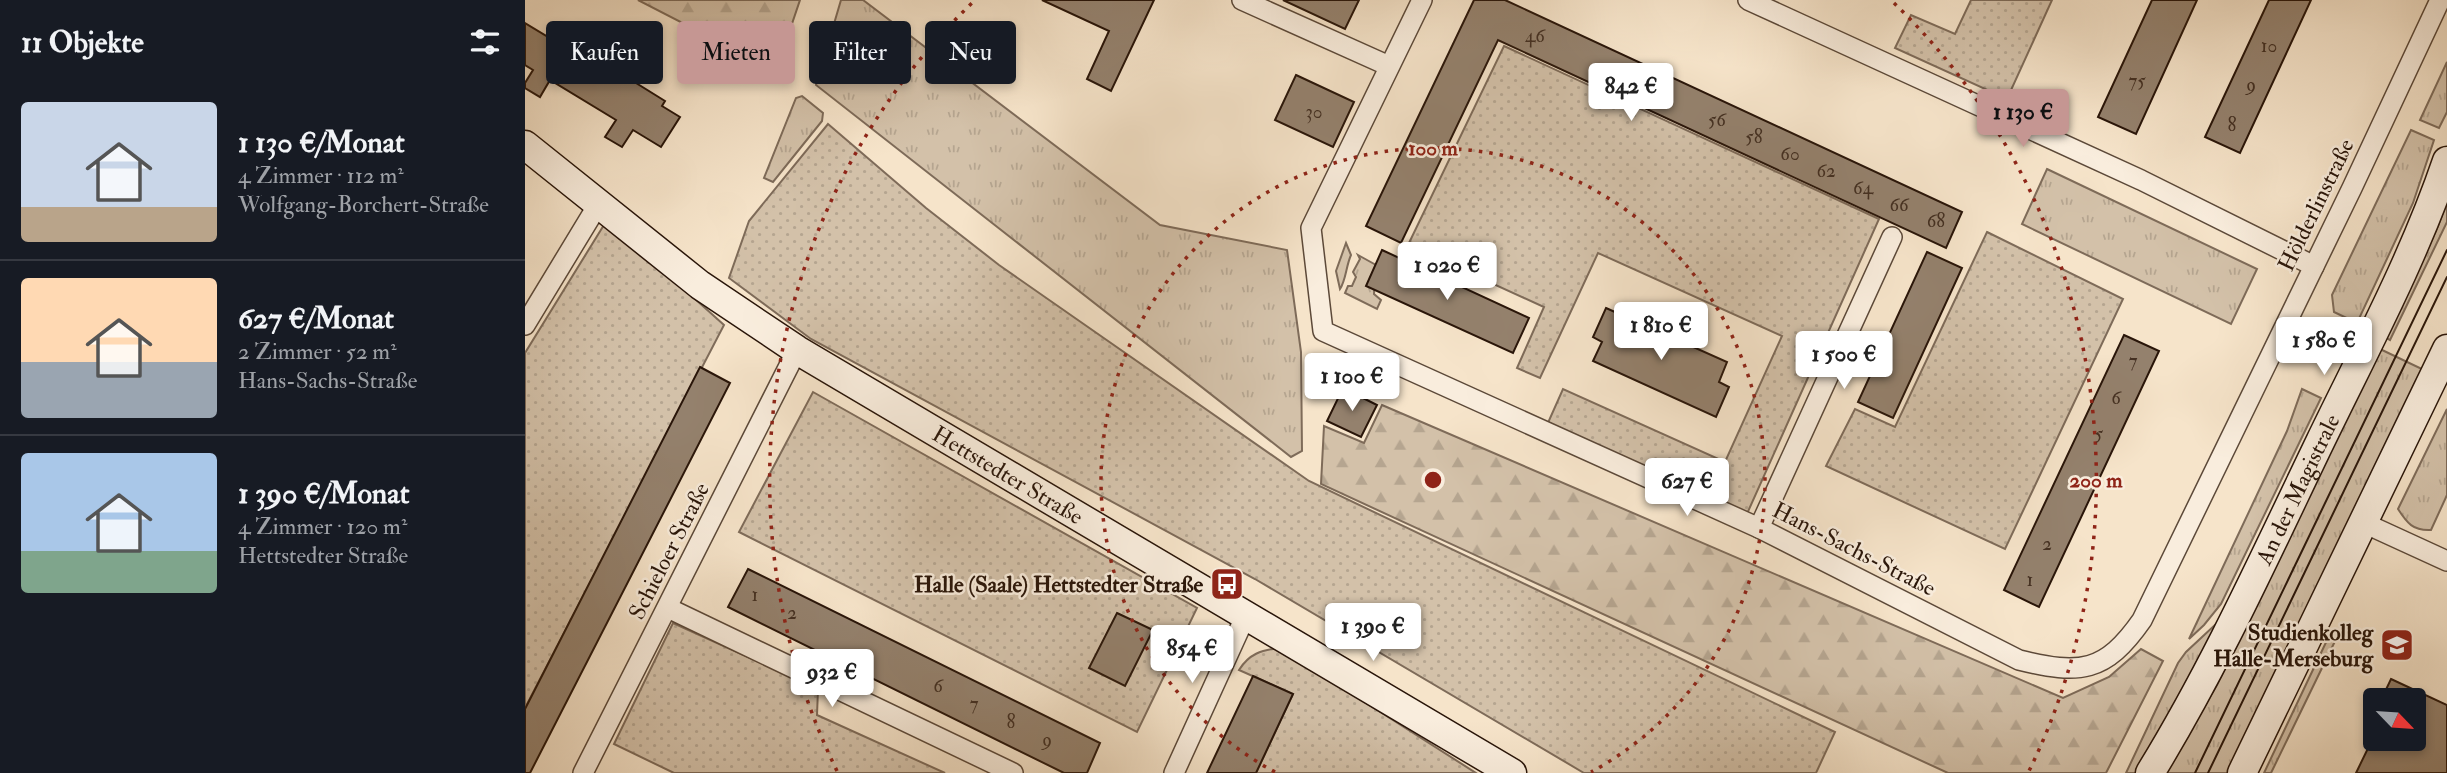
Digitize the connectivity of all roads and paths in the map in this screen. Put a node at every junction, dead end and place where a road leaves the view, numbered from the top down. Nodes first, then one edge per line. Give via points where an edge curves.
1 (1242, 0) edge
2 (1422, 0) edge
3 (1748, 0) edge
4 (2440, 0) edge
5 (1389, 66) junction
6 (525, 145) edge
7 (2447, 161) edge
8 (599, 204) junction
9 (1892, 237) dead end
10 (2314, 266) junction
11 (525, 325) edge
12 (2447, 349) edge
13 (797, 350) junction
14 (2364, 523) junction
15 (1759, 528) junction
16 (2447, 539) edge
17 (2443, 559) edge
18 (668, 608) junction
19 (1246, 615) junction
20 (2142, 620) joint
21 (583, 773) edge
22 (1013, 773) edge
23 (1174, 773) edge
24 (1511, 773) edge
25 (2150, 773) edge
26 (2242, 773) edge

1 - 5 street
2 - 5 street
3 - 10 street via 2141,180
4 - 10 street, Hölderlinstraße
5 - 15 street, Hans-Sachs-Straße via 1311,228 1324,331
6 - 8 street, Hettstedter Straße
7 - 25 street, An der Magistrale via 2416,244 2229,631
8 - 11 street
8 - 13 street, Hettstedter Straße via 700,285
9 - 15 street
10 - 20 street, Hölderlinstraße
12 - 14 street
13 - 18 street, Schieloer Straße
13 - 19 street, Hettstedter Straße
14 - 17 street
14 - 26 street
15 - 20 street, Hans-Sachs-Straße via 2019,660 2064,669 2084,667 2119,649
16 - 17 street
18 - 21 street, Schieloer Straße
18 - 22 street
19 - 23 street
19 - 24 street, Hettstedter Straße

